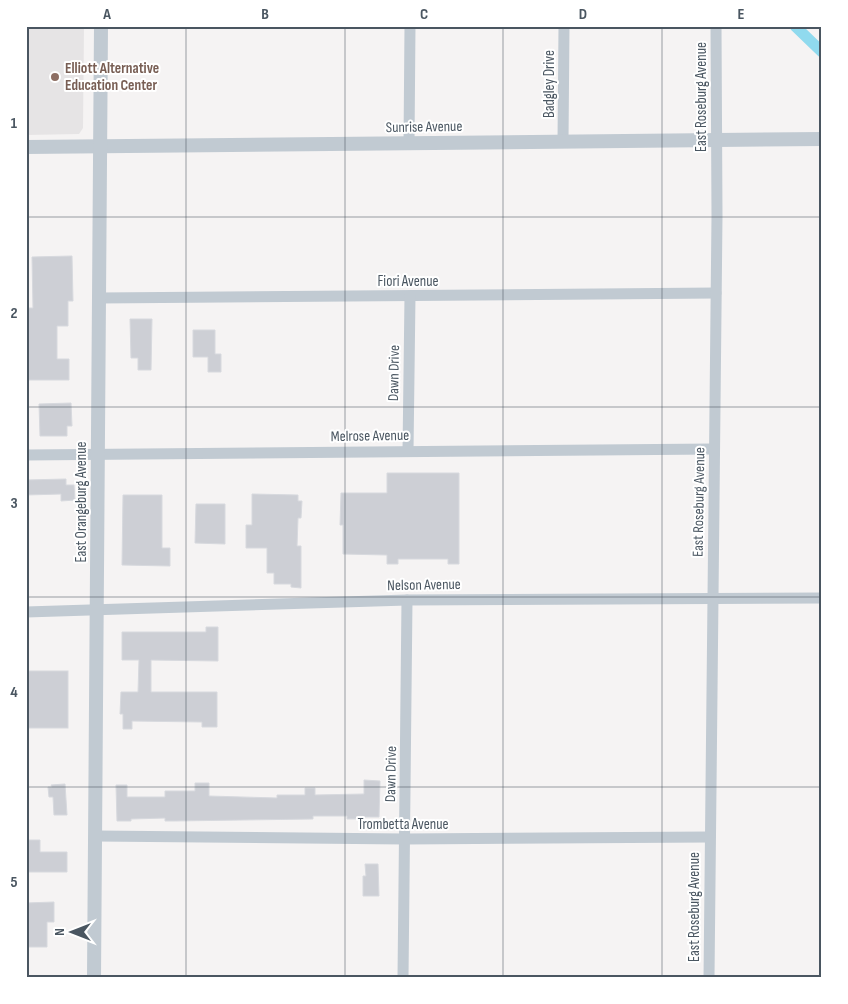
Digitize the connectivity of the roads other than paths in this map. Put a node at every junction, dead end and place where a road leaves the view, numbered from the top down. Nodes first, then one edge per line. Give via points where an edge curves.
1 (101, 26) edge
2 (410, 26) edge
3 (564, 26) edge
4 (716, 26) edge
5 (822, 139) edge
6 (563, 141) junction
7 (716, 141) junction
8 (409, 143) junction
9 (100, 146) junction
10 (26, 147) edge
11 (716, 293) junction
12 (410, 296) junction
13 (99, 298) junction
14 (714, 449) junction
15 (408, 451) junction
16 (98, 454) junction
17 (26, 455) edge
18 (712, 597) junction
19 (822, 598) edge
20 (407, 600) junction
21 (97, 609) junction
22 (26, 612) edge
23 (96, 836) junction
24 (710, 837) junction
25 (405, 839) junction
26 (94, 978) edge
27 (404, 978) edge
28 (709, 978) edge

1 - 9 street, East Orangeburg Avenue
2 - 8 street
3 - 6 street, Badgley Drive
4 - 7 street, East Roseburg Avenue
5 - 7 street, Sunrise Avenue
6 - 7 street, Sunrise Avenue
6 - 8 street, Sunrise Avenue
7 - 11 street, East Roseburg Avenue
8 - 9 street, Sunrise Avenue
9 - 10 street, Sunrise Avenue
9 - 13 street, East Orangeburg Avenue
11 - 12 street, Fiori Avenue
11 - 14 street, East Roseburg Avenue
12 - 13 street, Fiori Avenue
12 - 15 street, Dawn Drive
13 - 16 street, East Orangeburg Avenue
14 - 15 street, Melrose Avenue
14 - 18 street, East Roseburg Avenue
15 - 16 street, Melrose Avenue
16 - 17 street, Melrose Avenue
16 - 21 street, East Orangeburg Avenue
18 - 19 street, Nelson Avenue
18 - 20 street, Nelson Avenue
18 - 24 street, East Roseburg Avenue
20 - 21 street, Nelson Avenue
20 - 25 street, Dawn Drive
21 - 22 street, Nelson Avenue
21 - 23 street, East Orangeburg Avenue
23 - 25 street, Trombetta Avenue
23 - 26 street, East Orangeburg Avenue
24 - 25 street, Trombetta Avenue
24 - 28 street, East Roseburg Avenue
25 - 27 street, Dawn Drive

